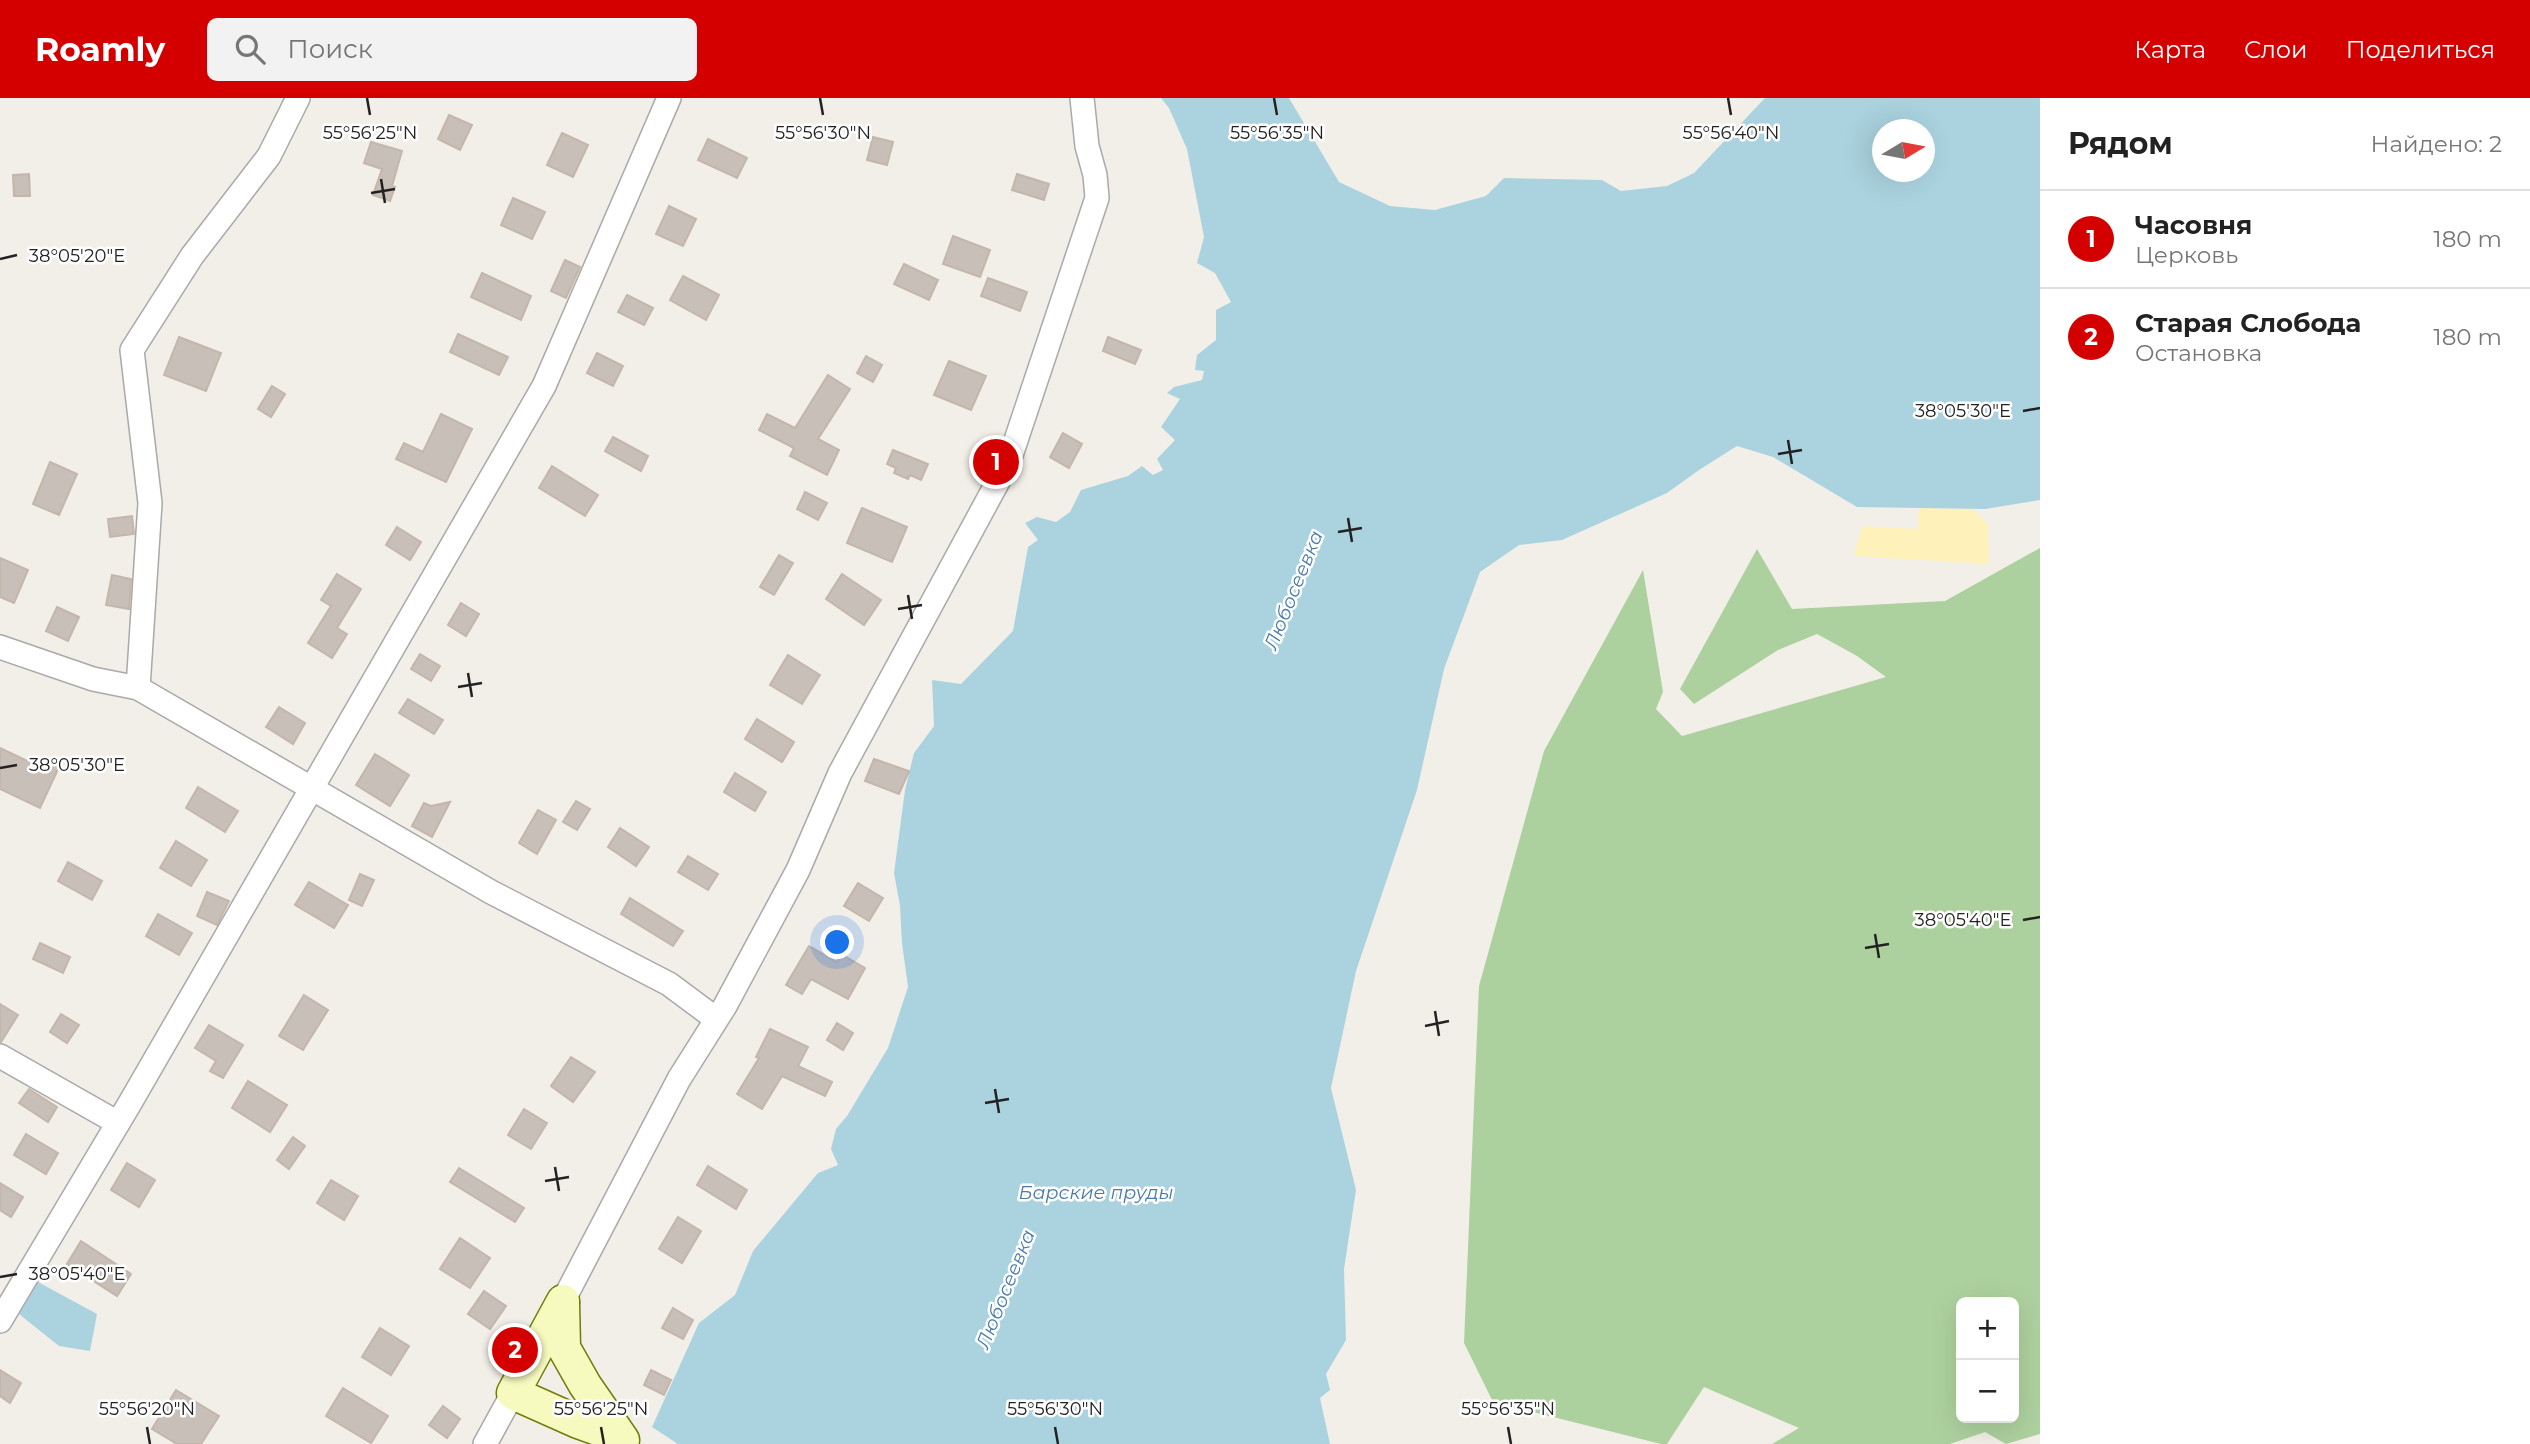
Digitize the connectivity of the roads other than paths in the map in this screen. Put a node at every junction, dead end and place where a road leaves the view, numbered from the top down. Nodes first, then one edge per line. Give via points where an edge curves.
1 (298, 98) edge
2 (669, 98) edge
3 (1082, 98) edge
4 (0, 647) edge
5 (138, 688) junction
6 (312, 790) junction
7 (716, 1019) junction
8 (0, 1056) edge
9 (118, 1123) junction
10 (563, 1301) joint
11 (0, 1321) edge
12 (551, 1348) junction
13 (513, 1393) junction
14 (623, 1440) edge
15 (485, 1444) edge

1 - 5 street via 268,156 192,256 132,351 150,503
2 - 6 street via 544,386
3 - 7 street via 1097,198 1009,461 839,773 798,870
4 - 5 street via 93,679
5 - 6 street
6 - 7 street via 491,892 669,984
6 - 9 street
7 - 10 street via 679,1079
8 - 9 street
9 - 11 street
10 - 12 street
12 - 13 street
12 - 14 street via 585,1385
13 - 14 street
13 - 15 street

